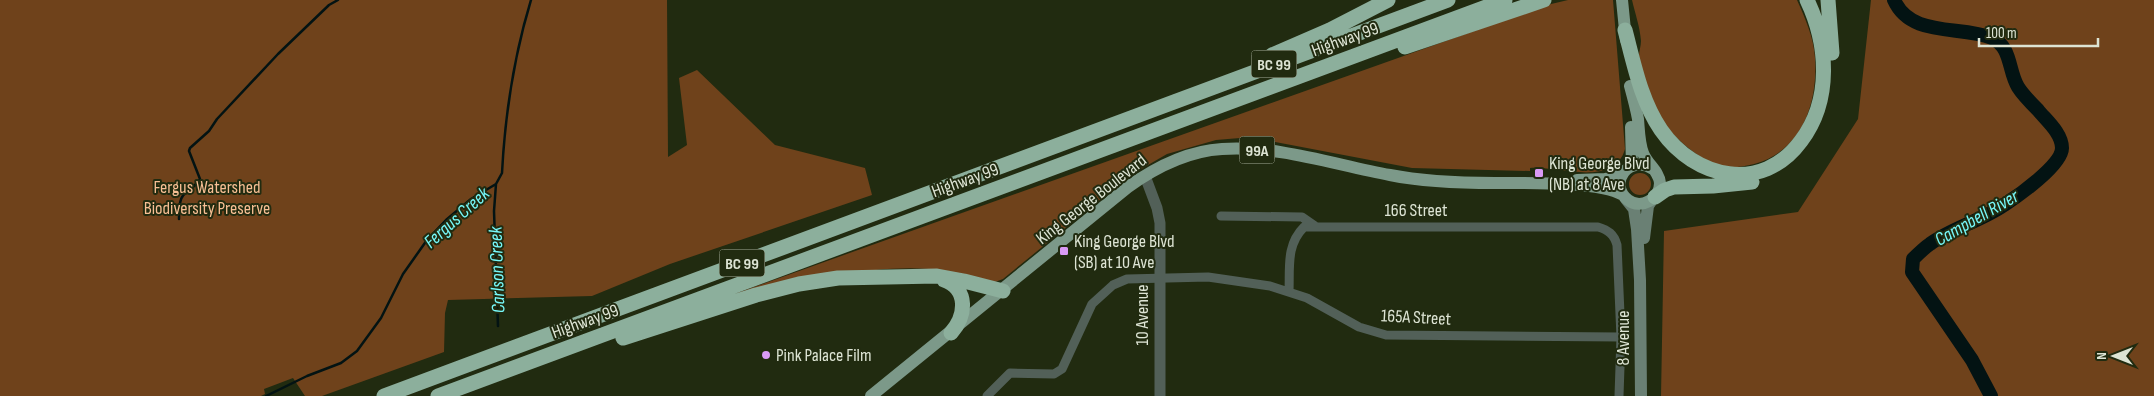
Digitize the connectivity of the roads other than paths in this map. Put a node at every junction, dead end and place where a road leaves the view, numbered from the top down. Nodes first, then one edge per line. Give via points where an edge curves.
1 (1388, 0) edge
2 (1448, 0) edge
3 (1505, 0) edge
4 (1544, 0) edge
5 (1622, 0) edge
6 (1807, 0) edge
7 (1828, 0) edge
8 (1625, 30) junction
9 (1630, 86) junction
10 (1166, 126) junction
11 (1100, 129) junction
12 (1632, 165) junction
13 (1653, 169) junction
14 (1622, 175) junction
15 (1145, 176) junction
16 (1555, 184) junction
17 (1624, 197) junction
18 (1654, 198) junction
19 (1221, 216) dead end
20 (1315, 226) junction
21 (923, 276) junction
22 (1160, 277) junction
23 (1640, 280) junction
24 (1002, 291) junction
25 (1289, 291) junction
26 (950, 333) junction
27 (1621, 337) junction
28 (482, 380) junction
29 (384, 396) edge
30 (438, 396) edge
31 (871, 396) edge
32 (987, 396) edge
33 (1160, 396) edge
34 (1619, 396) edge
35 (1641, 396) edge

1 - 11 highway via 1306,41
2 - 11 highway, Highway 99 / BC 99
3 - 10 highway, Highway 99 / BC 99
4 - 10 highway
5 - 8 main road
6 - 8 highway via 1823,49 1822,91 1816,111 1808,130 1793,151 1773,165 1750,173 1726,174 1702,167 1670,142 1653,119
7 - 18 highway via 1832,60 1830,92 1822,121 1808,146 1788,166 1765,178 1726,186 1674,187
8 - 9 main road
9 - 12 main road
9 - 13 main road via 1642,148
10 - 28 highway, Highway 99 / BC 99
11 - 29 highway, Highway 99 / BC 99
12 - 13 main road via 1643,164
12 - 14 main road
13 - 18 main road via 1660,185
14 - 16 main road, King George Boulevard / 99A
14 - 17 main road via 1620,185
15 - 16 main road, King George Boulevard / 99A via 1185,156 1245,148 1392,176 1460,183
15 - 22 street, 10 Avenue via 1160,223
15 - 24 main road, King George Boulevard / 99A
16 - 17 main road, King George Boulevard / 99A via 1605,189
17 - 18 main road via 1636,204 1647,203
17 - 23 main road, 8 Avenue via 1635,213
18 - 23 main road, 8 Avenue via 1645,219
19 - 20 street, 166 Street via 1302,217
20 - 25 street via 1304,227 1295,236 1290,251
20 - 27 street, 166 Street via 1598,227 1615,238
21 - 24 highway via 950,278
21 - 26 highway via 948,281 961,294 962,314
21 - 28 highway via 838,278 778,289
22 - 25 street, 165A Street via 1224,278
22 - 32 street, 165A Street via 1126,279 1113,284 1092,304 1062,369 1054,374 1010,373
22 - 33 street, 10 Avenue
23 - 35 main road, 8 Avenue
24 - 26 main road, King George Boulevard / 99A
25 - 27 street, 165A Street via 1360,328 1386,335
26 - 31 main road, King George Boulevard / 99A
27 - 34 street
28 - 30 highway, Highway 99 / BC 99

